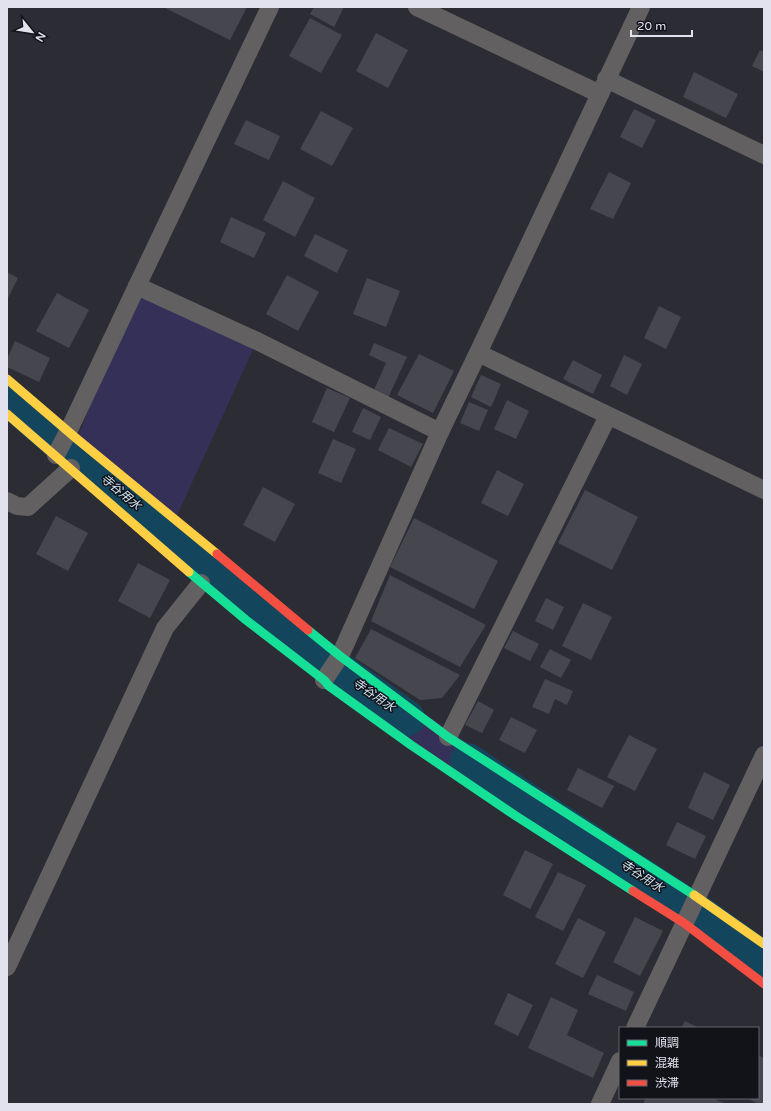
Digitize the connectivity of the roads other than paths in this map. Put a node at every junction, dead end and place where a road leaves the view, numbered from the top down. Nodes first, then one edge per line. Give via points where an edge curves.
1 (270, 7) edge
2 (417, 7) edge
3 (641, 7) edge
4 (603, 86) junction
5 (764, 155) edge
6 (137, 286) junction
7 (478, 353) junction
8 (7, 380) edge
9 (7, 414) edge
10 (608, 416) junction
11 (440, 432) junction
12 (68, 433) junction
13 (56, 454) junction
14 (71, 468) junction
15 (764, 490) edge
16 (7, 501) edge
17 (201, 583) junction
18 (332, 668) junction
19 (448, 737) junction
20 (764, 755) edge
21 (697, 898) junction
22 (685, 922) junction
23 (764, 944) edge
24 (7, 966) edge
25 (764, 984) edge
26 (635, 1027) edge
27 (619, 1063) edge
28 (600, 1104) edge

1 - 6 street
2 - 4 street
3 - 4 street
4 - 5 street
4 - 7 street
6 - 11 street via 257,340
6 - 12 street
7 - 10 street
7 - 11 street
8 - 12 street
9 - 13 street
10 - 15 street
10 - 19 street
11 - 18 street
12 - 13 street
12 - 18 street
13 - 14 street
14 - 16 street via 28,507 17,506
14 - 17 street
17 - 18 street via 258,630
17 - 24 street via 165,628
18 - 19 street
18 - 22 street via 329,686 404,741 516,816
19 - 21 street
20 - 21 street
21 - 22 street
21 - 23 street
22 - 25 street
22 - 26 street
27 - 28 street

